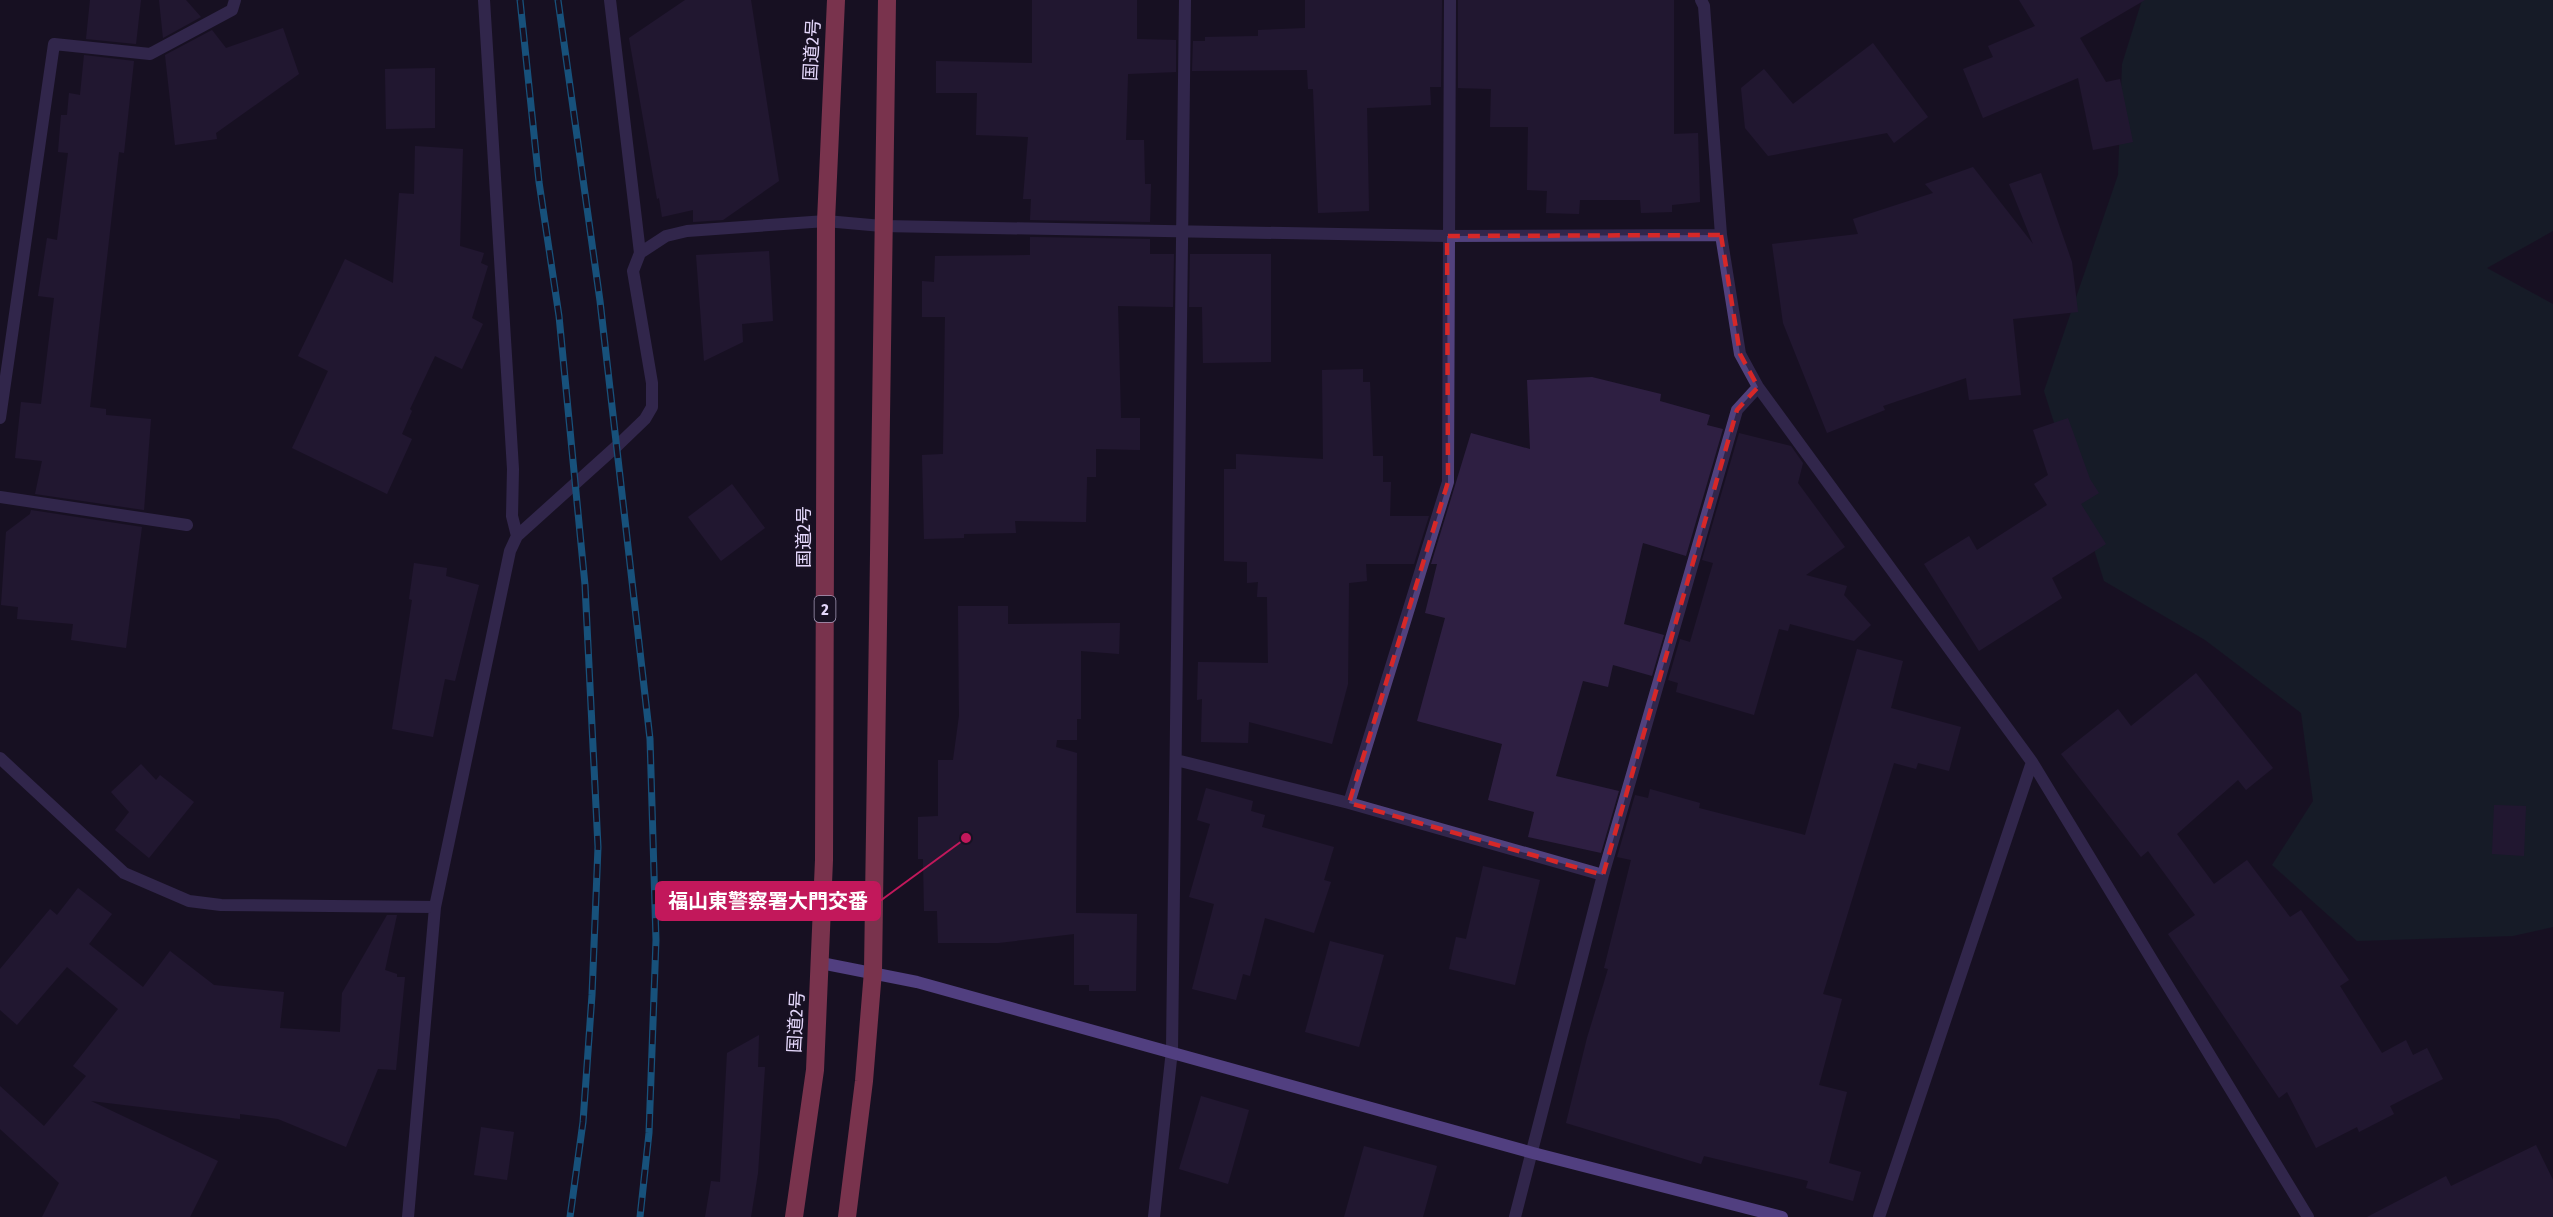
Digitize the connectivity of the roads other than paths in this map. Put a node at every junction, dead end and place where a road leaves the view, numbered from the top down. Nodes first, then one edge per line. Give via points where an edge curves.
1 (235, 0) edge
2 (484, 0) edge
3 (610, 0) edge
4 (836, 0) edge
5 (887, 0) edge
6 (1185, 0) edge
7 (1450, 0) edge
8 (1701, 0) edge
9 (826, 220) junction
10 (882, 226) junction
11 (1184, 230) junction
12 (1721, 234) junction
13 (1447, 236) junction
14 (640, 253) junction
15 (1758, 387) junction
16 (0, 418) edge
17 (0, 496) edge
18 (187, 525) dead end
19 (517, 536) junction
20 (0, 758) edge
21 (1176, 760) junction
22 (2032, 762) junction
23 (1349, 803) junction
24 (1603, 875) junction
25 (435, 907) junction
26 (821, 963) junction
27 (873, 971) junction
28 (1172, 1050) junction
29 (1533, 1153) junction
30 (408, 1217) edge
31 (794, 1217) edge
32 (847, 1217) edge
33 (1154, 1217) edge
34 (1515, 1217) edge
35 (1782, 1217) edge
36 (1879, 1217) edge
37 (2308, 1217) edge

1 - 16 street via 232,10 150,54 54,44
2 - 19 street via 513,457 512,516
3 - 14 street
4 - 9 highway, 国道2号 / 2
5 - 10 highway
6 - 11 street
7 - 13 street
8 - 12 street
9 - 10 street
9 - 14 street via 687,231 666,236
9 - 26 highway, 国道2号 / 2
10 - 11 street
10 - 27 highway
11 - 13 street
11 - 21 street
12 - 13 street
12 - 15 street via 1740,354
13 - 23 street via 1448,482
14 - 19 street via 633,271 652,383 652,407 618,445
15 - 22 street
15 - 24 street via 1737,410
17 - 18 street
19 - 25 street via 510,551
20 - 25 street via 124,873 189,901 221,905
21 - 23 street
21 - 28 street
22 - 36 street
22 - 37 street
23 - 24 street
24 - 29 street
25 - 30 street
26 - 27 street
26 - 31 highway, 国道2号 / 2 via 815,1070
27 - 28 street
27 - 32 highway
28 - 29 street
28 - 33 street
29 - 34 street
29 - 35 street

